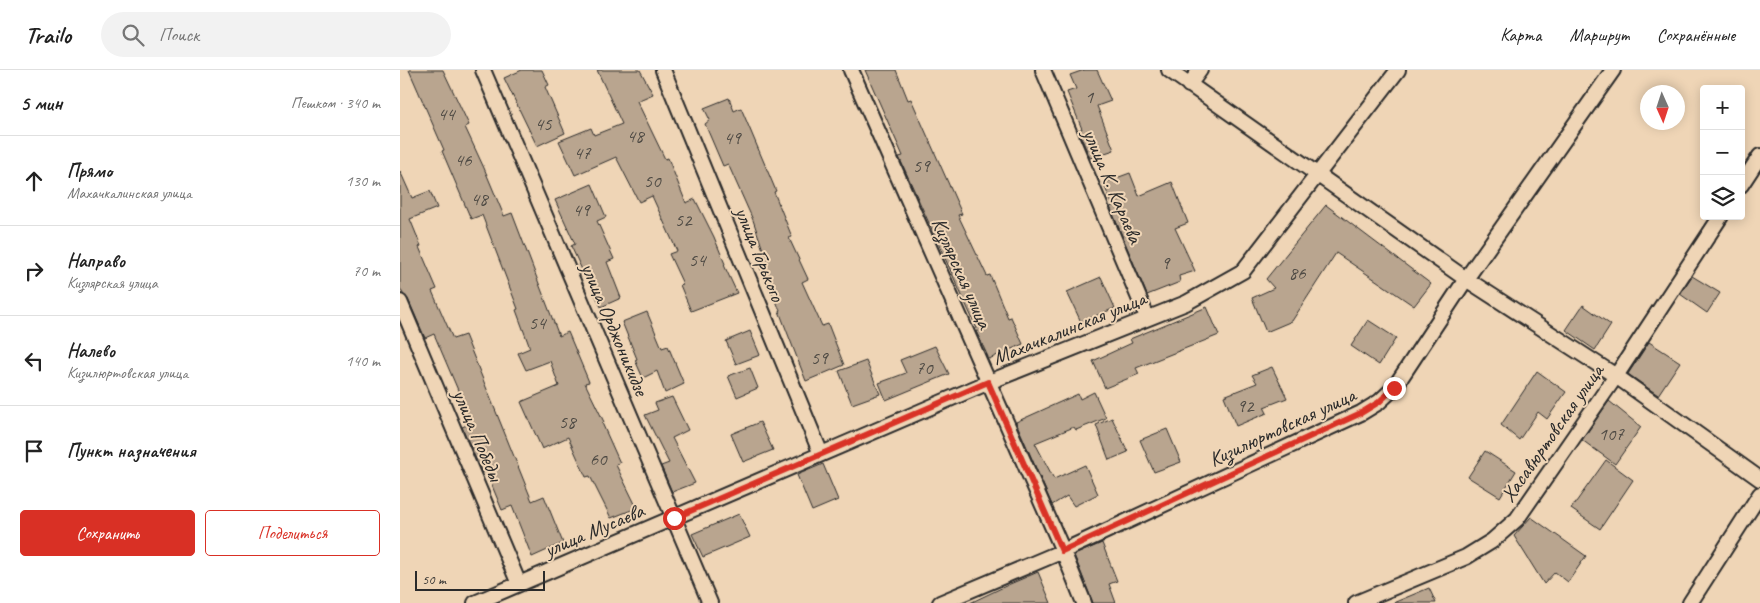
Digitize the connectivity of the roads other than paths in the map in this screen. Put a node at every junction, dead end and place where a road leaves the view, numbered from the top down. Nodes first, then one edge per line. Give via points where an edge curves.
1 (482, 70) edge
2 (663, 70) edge
3 (851, 70) edge
4 (1042, 70) edge
5 (1169, 70) edge
6 (1200, 70) edge
7 (1398, 70) edge
8 (1613, 70) edge
9 (1190, 85) junction
10 (1760, 156) edge
11 (1318, 174) junction
12 (1745, 179) edge
13 (1718, 220) edge
14 (1466, 279) junction
15 (400, 302) edge
16 (1147, 318) junction
17 (1616, 376) junction
18 (988, 382) junction
19 (821, 454) junction
20 (1760, 479) edge
21 (1760, 494) edge
22 (674, 518) junction
23 (1062, 551) junction
24 (519, 584) junction
25 (476, 603) edge
26 (710, 603) edge
27 (940, 603) edge
28 (1084, 603) edge
29 (1356, 603) edge
30 (1690, 603) edge

1 - 22 street, улица Орджоникидзе
2 - 19 street, улица Горького
3 - 18 street, Кизлярская улица
4 - 16 street, улица К. Караева
5 - 9 street
6 - 9 street
7 - 11 street, Махачкалинская улица
8 - 14 street, Кизилюртовская улица
9 - 11 street
10 - 12 street
11 - 14 street
11 - 16 street, Махачкалинская улица via 1243,271 1186,303
13 - 17 street, Хасавюртовская улица
14 - 17 street
14 - 23 street, Кизилюртовская улица via 1394,388 1379,402
15 - 24 street, улица Победы
16 - 18 street, Махачкалинская улица
17 - 20 street
17 - 29 street, Хасавюртовская улица via 1517,519 1492,542 1466,557
18 - 19 street, Махачкалинская улица
18 - 23 street, Кизлярская улица
19 - 22 street, Махачкалинская улица
21 - 30 street
22 - 24 street, улица Мусаева
22 - 26 street, улица Орджоникидзе
23 - 27 street, Кизилюртовская улица
23 - 28 street, Кизлярская улица
24 - 25 street, улица Мусаева

